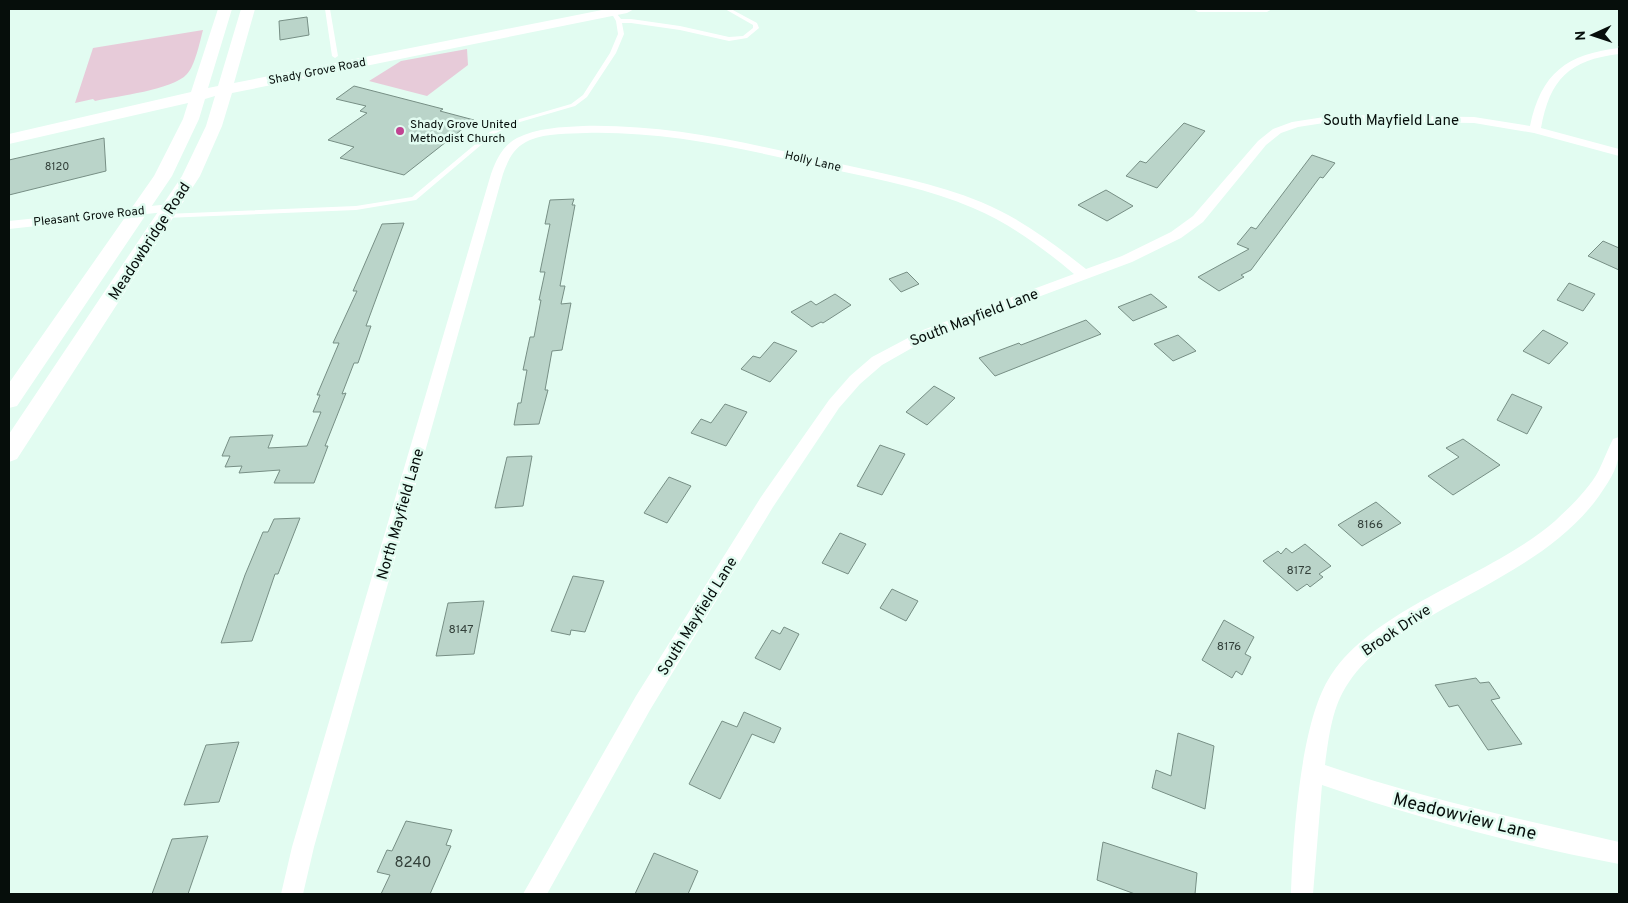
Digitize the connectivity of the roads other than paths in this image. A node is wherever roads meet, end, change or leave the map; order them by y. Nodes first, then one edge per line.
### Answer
1 (225, 9) edge
2 (248, 9) edge
3 (327, 9) edge
4 (578, 9) edge
5 (728, 9) edge
6 (1198, 9) edge
7 (1267, 9) edge
8 (618, 13) edge
9 (1619, 51) edge
10 (334, 56) junction
11 (228, 83) junction
12 (200, 89) junction
13 (9, 127) edge
14 (1535, 130) junction
15 (9, 139) edge
16 (520, 141) joint
17 (1619, 153) edge
18 (141, 210) junction
19 (168, 212) junction
20 (9, 225) edge
21 (1084, 275) junction
22 (9, 400) edge
23 (1619, 443) edge
24 (9, 453) edge
25 (1313, 772) junction
26 (1619, 853) edge
27 (292, 894) edge
28 (534, 894) edge
29 (1302, 894) edge

1 - 12 main road, Meadowbridge Road
2 - 11 main road, Meadowbridge Road
3 - 10 lane
4 - 10 main road, Shady Grove Road
5 - 8 lane
6 - 7 street
8 - 11 main road, Shady Grove Road
8 - 19 lane
9 - 14 street
10 - 11 main road, Shady Grove Road
11 - 12 main road, Shady Grove Road
11 - 19 main road, Meadowbridge Road
12 - 13 main road, Shady Grove Road
12 - 15 main road, Shady Grove Road
12 - 18 main road, Meadowbridge Road
14 - 17 street, South Mayfield Lane
14 - 21 street, South Mayfield Lane
16 - 21 street, Holly Lane
16 - 27 street, North Mayfield Lane
18 - 19 street, Pleasant Grove Road
18 - 20 street, Pleasant Grove Road
18 - 22 main road, Meadowbridge Road
19 - 24 main road, Meadowbridge Road
21 - 28 street, South Mayfield Lane
23 - 25 street, Brook Drive
25 - 26 street, Meadowview Lane
25 - 29 street, Brook Drive

